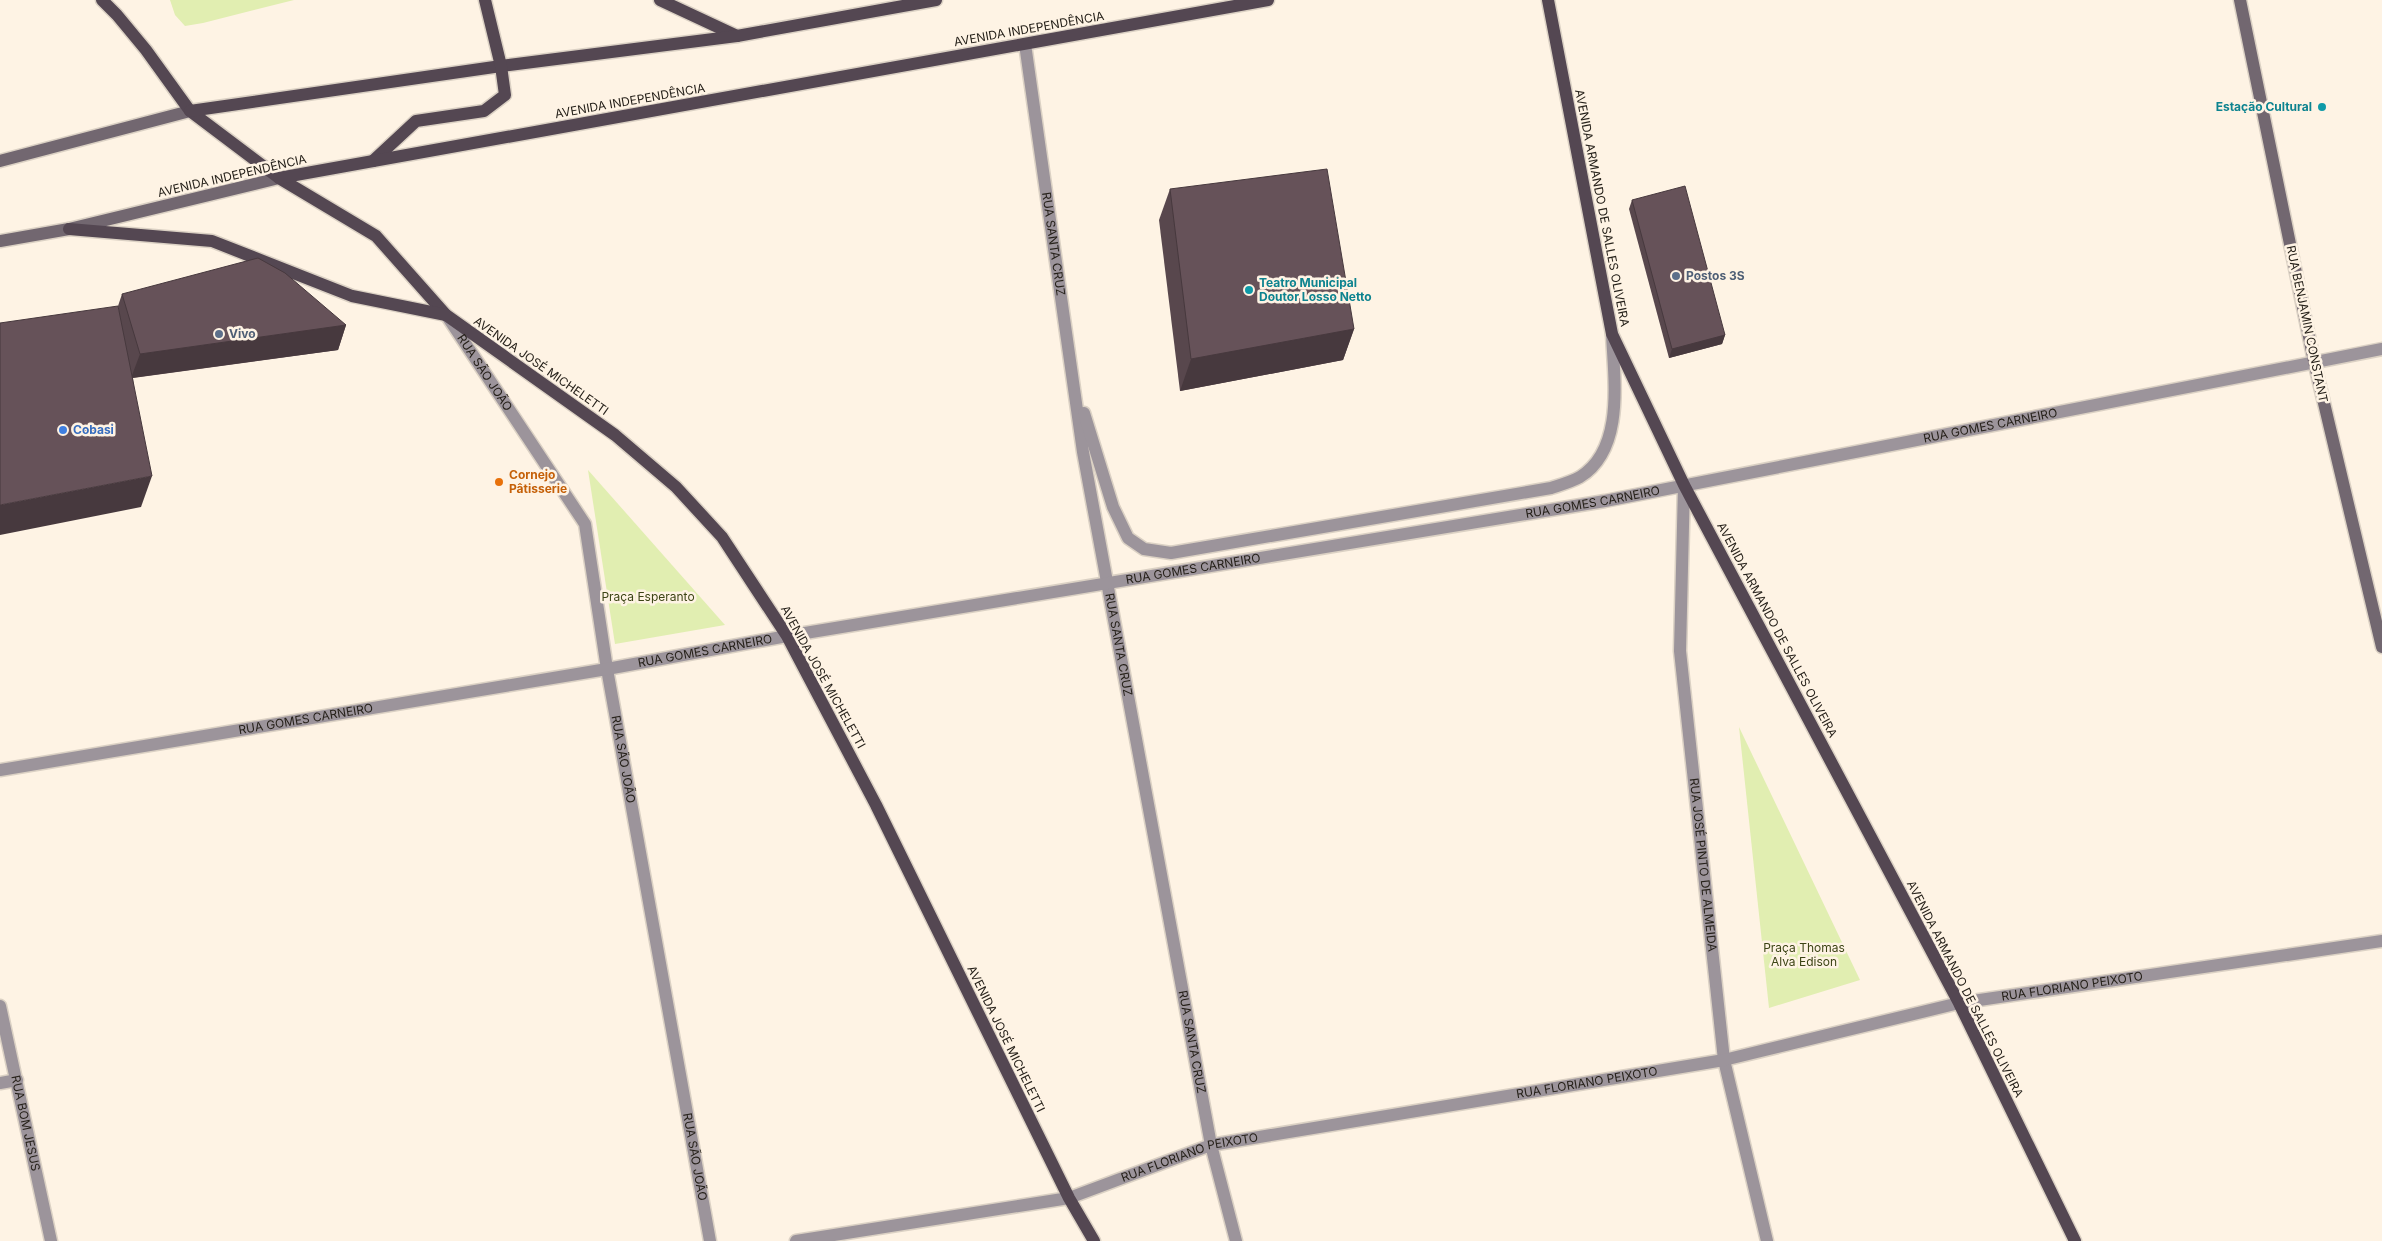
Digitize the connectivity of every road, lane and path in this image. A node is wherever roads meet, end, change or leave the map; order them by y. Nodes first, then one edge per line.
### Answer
1 (102, 0) edge
2 (120, 0) edge
3 (485, 0) edge
4 (660, 0) edge
5 (936, 0) edge
6 (1268, 0) edge
7 (1548, 0) edge
8 (2240, 0) edge
9 (117, 14) junction
10 (737, 36) junction
11 (1025, 44) junction
12 (501, 66) junction
13 (190, 111) junction
14 (0, 161) edge
15 (373, 161) junction
16 (279, 178) junction
17 (69, 229) junction
18 (0, 241) edge
19 (446, 315) junction
20 (1612, 334) junction
21 (2382, 348) edge
22 (2314, 361) junction
23 (1073, 375) junction
24 (1684, 485) junction
25 (1107, 585) junction
26 (787, 636) junction
27 (2382, 647) edge
28 (607, 669) junction
29 (0, 770) edge
30 (2382, 941) edge
31 (1959, 1003) junction
32 (0, 1006) edge
33 (1724, 1060) junction
34 (17, 1080) junction
35 (0, 1083) edge
36 (1211, 1145) junction
37 (1068, 1198) junction
38 (52, 1241) edge
39 (710, 1241) edge
40 (796, 1241) edge
41 (1094, 1241) edge
42 (1236, 1241) edge
43 (1767, 1241) edge
44 (2074, 1241) edge

1 - 9 main road, AVENIDA JOSÉ MICHELETTI
2 - 9 main road
3 - 12 main road
4 - 10 main road
5 - 10 main road
6 - 11 main road, AVENIDA INDEPENDÊNCIA
7 - 20 main road, AVENIDA ARMANDO DE SALLES OLIVEIRA
8 - 22 street, RUA BENJAMIN CONSTANT
9 - 13 main road, AVENIDA JOSÉ MICHELETTI
10 - 12 main road
11 - 15 main road, AVENIDA INDEPENDÊNCIA
11 - 23 street, RUA SANTA CRUZ
12 - 13 main road
12 - 15 main road
13 - 14 street
13 - 16 main road, AVENIDA JOSÉ MICHELETTI
15 - 16 main road, AVENIDA INDEPENDÊNCIA
16 - 17 street, AVENIDA INDEPENDÊNCIA
16 - 19 main road, AVENIDA JOSÉ MICHELETTI
17 - 18 street, AVENIDA INDEPENDÊNCIA
17 - 19 main road
19 - 26 main road, AVENIDA JOSÉ MICHELETTI
19 - 28 street, RUA SÃO JOÃO
20 - 23 street, RUA GOMES CARNEIRO
20 - 24 main road, AVENIDA ARMANDO DE SALLES OLIVEIRA
21 - 22 street, RUA GOMES CARNEIRO
22 - 24 street, RUA GOMES CARNEIRO
22 - 27 street, RUA BENJAMIN CONSTANT
23 - 25 street, RUA SANTA CRUZ
24 - 25 street, RUA GOMES CARNEIRO
24 - 31 main road, AVENIDA ARMANDO DE SALLES OLIVEIRA
24 - 33 street, RUA JOSÉ PINTO DE ALMEIDA
25 - 26 street, RUA GOMES CARNEIRO
25 - 36 street, RUA SANTA CRUZ
26 - 28 street, RUA GOMES CARNEIRO
26 - 37 main road, AVENIDA JOSÉ MICHELETTI
28 - 29 street, RUA GOMES CARNEIRO
28 - 39 street, RUA SÃO JOÃO
30 - 31 street, RUA FLORIANO PEIXOTO
31 - 33 street, RUA FLORIANO PEIXOTO
31 - 44 main road, AVENIDA ARMANDO DE SALLES OLIVEIRA
32 - 34 street, RUA BOM JESUS
33 - 36 street, RUA FLORIANO PEIXOTO
33 - 43 street, RUA JOSÉ PINTO DE ALMEIDA
34 - 35 street
34 - 38 street, RUA BOM JESUS
36 - 37 street, RUA FLORIANO PEIXOTO
36 - 42 street, RUA SANTA CRUZ
37 - 40 street, RUA FLORIANO PEIXOTO
37 - 41 main road, AVENIDA JOSÉ MICHELETTI

